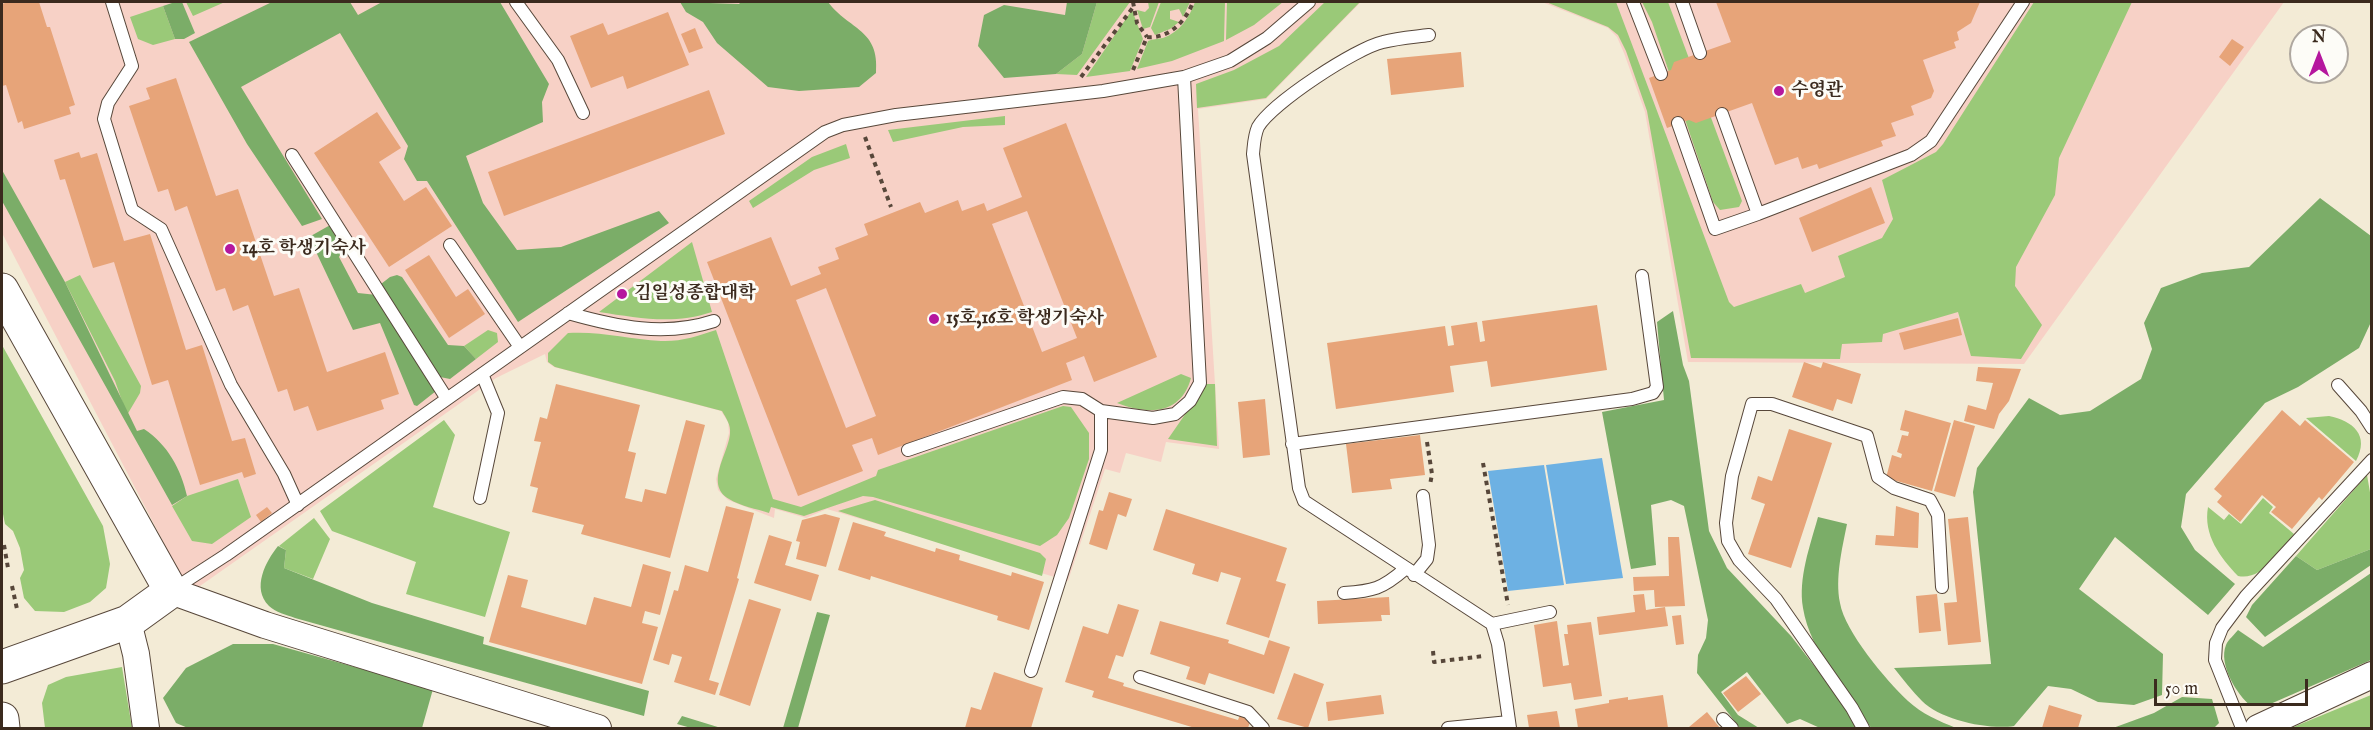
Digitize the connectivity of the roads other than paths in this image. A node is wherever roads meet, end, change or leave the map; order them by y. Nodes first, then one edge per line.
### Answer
1 (112, 2) edge
2 (516, 2) edge
3 (1308, 2) edge
4 (1633, 2) edge
5 (1682, 2) edge
6 (2023, 2) edge
7 (1429, 35) dead end
8 (1700, 53) dead end
9 (1661, 74) dead end
10 (1184, 77) junction
11 (583, 113) dead end
12 (1722, 114) dead end
13 (1678, 123) dead end
14 (292, 156) dead end
15 (1758, 214) junction
16 (450, 245) dead end
17 (1642, 276) dead end
18 (2, 290) edge
19 (568, 313) junction
20 (714, 321) dead end
21 (520, 347) junction
22 (482, 374) junction
23 (2338, 385) dead end
24 (447, 399) junction
25 (1101, 411) junction
26 (2372, 428) edge
27 (1292, 444) junction
28 (908, 450) dead end
29 (2372, 460) edge
30 (1423, 495) road end
31 (480, 498) dead end
32 (298, 505) junction
33 (1409, 572) junction
34 (1942, 587) dead end
35 (171, 591) junction
36 (1344, 593) dead end
37 (1550, 612) dead end
38 (128, 622) junction
39 (1492, 624) junction
40 (2, 667) edge
41 (1031, 671) dead end
42 (2372, 675) edge
43 (1140, 677) dead end
44 (2, 719) edge
45 (1510, 725) edge
46 (147, 728) edge
47 (3, 729) edge
48 (598, 729) edge
49 (1263, 729) edge
50 (1448, 729) edge
51 (1863, 729) edge
52 (2242, 729) edge
53 (2258, 729) edge

1 - 32 lane
2 - 11 lane
3 - 10 lane
4 - 9 lane
5 - 8 lane
6 - 15 lane
7 - 27 lane
10 - 19 lane
10 - 25 lane
12 - 15 lane
13 - 15 lane
14 - 24 lane
16 - 21 lane
17 - 27 lane
18 - 35 main road
19 - 20 lane
19 - 21 lane
21 - 22 lane
22 - 24 lane
22 - 31 lane
23 - 26 lane
24 - 32 lane
25 - 28 lane
25 - 41 lane
27 - 33 lane
29 - 52 lane
30 - 33 lane
32 - 35 lane
33 - 36 lane
33 - 39 lane
34 - 51 lane
35 - 38 main road
35 - 48 street
37 - 39 lane
38 - 40 main road
38 - 46 street
39 - 45 lane
42 - 53 street
43 - 49 lane
44 - 47 main road
45 - 50 lane

